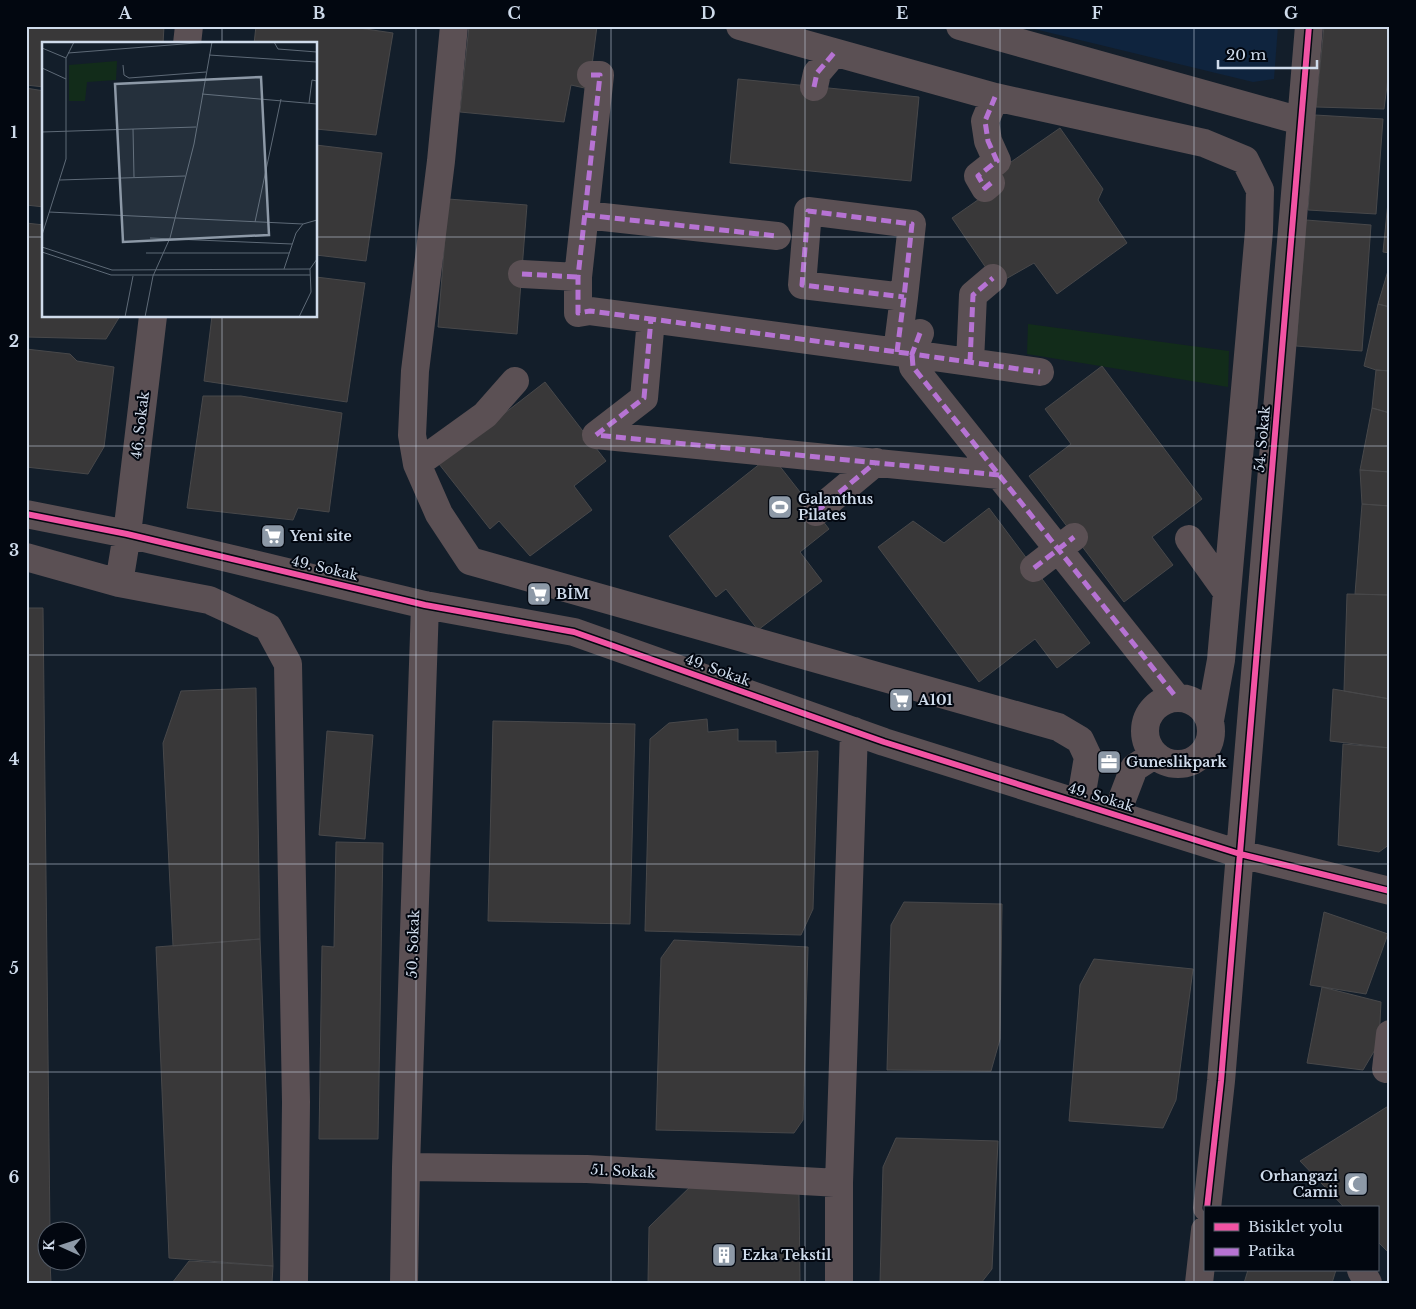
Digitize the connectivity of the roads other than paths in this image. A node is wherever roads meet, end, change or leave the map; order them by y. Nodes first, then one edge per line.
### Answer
1 (189, 26) edge
2 (454, 26) edge
3 (740, 26) edge
4 (960, 26) edge
5 (1309, 26) edge
6 (187, 42) edge
7 (834, 53) junction
8 (591, 75) dead end
9 (814, 87) dead end
10 (995, 97) junction
11 (1301, 121) junction
12 (991, 183) dead end
13 (585, 215) junction
14 (777, 236) dead end
15 (522, 274) dead end
16 (578, 277) junction
17 (994, 278) dead end
18 (904, 297) junction
19 (154, 318) edge
20 (651, 319) junction
21 (910, 346) junction
22 (970, 362) junction
23 (1040, 372) dead end
24 (516, 380) dead end
25 (876, 462) junction
26 (417, 464) junction
27 (999, 476) junction
28 (816, 512) dead end
29 (26, 514) edge
30 (127, 534) junction
31 (1189, 539) dead end
32 (1066, 543) junction
33 (26, 557) edge
34 (1034, 568) dead end
35 (119, 583) junction
36 (1226, 592) junction
37 (425, 604) junction
38 (1176, 697) junction
39 (1210, 720) junction
40 (854, 731) junction
41 (1154, 755) junction
42 (1080, 804) junction
43 (1116, 815) junction
44 (1240, 854) junction
45 (1390, 891) edge
46 (1390, 1034) edge
47 (1386, 1069) dead end
48 (406, 1167) junction
49 (839, 1183) junction
50 (1207, 1206) edge
51 (1204, 1239) edge
52 (294, 1283) edge
53 (404, 1283) edge
54 (839, 1283) edge
55 (1199, 1283) edge

1 - 6 street
2 - 26 street
3 - 7 street
4 - 11 street
5 - 11 street, 54. Sokak
7 - 9 street
7 - 10 street
8 - 13 street
10 - 12 street
10 - 36 street
11 - 44 street, 54. Sokak
13 - 14 street
13 - 16 street
15 - 16 street
16 - 20 street
17 - 22 street
18 - 18 street
18 - 21 street
19 - 30 street, 46. Sokak
20 - 21 street
20 - 25 street
21 - 22 street
21 - 27 street
22 - 23 street
24 - 26 street
25 - 27 street
25 - 28 street
26 - 42 street
27 - 32 street
29 - 30 street, 49. Sokak
30 - 35 street, 46. Sokak
30 - 37 street, 49. Sokak
31 - 36 street
32 - 34 street
32 - 38 street
33 - 35 street
35 - 52 street
36 - 39 street
37 - 40 street, 49. Sokak
37 - 48 street, 50. Sokak
38 - 39 street
38 - 41 street
39 - 41 street
40 - 42 street, 49. Sokak
40 - 49 street
41 - 43 street
42 - 43 street, 49. Sokak
43 - 44 street, 49. Sokak
44 - 45 street, 49. Sokak
44 - 50 street, 54. Sokak
46 - 47 street
48 - 49 street, 51. Sokak
48 - 53 street, 50. Sokak
49 - 54 street
51 - 55 street

